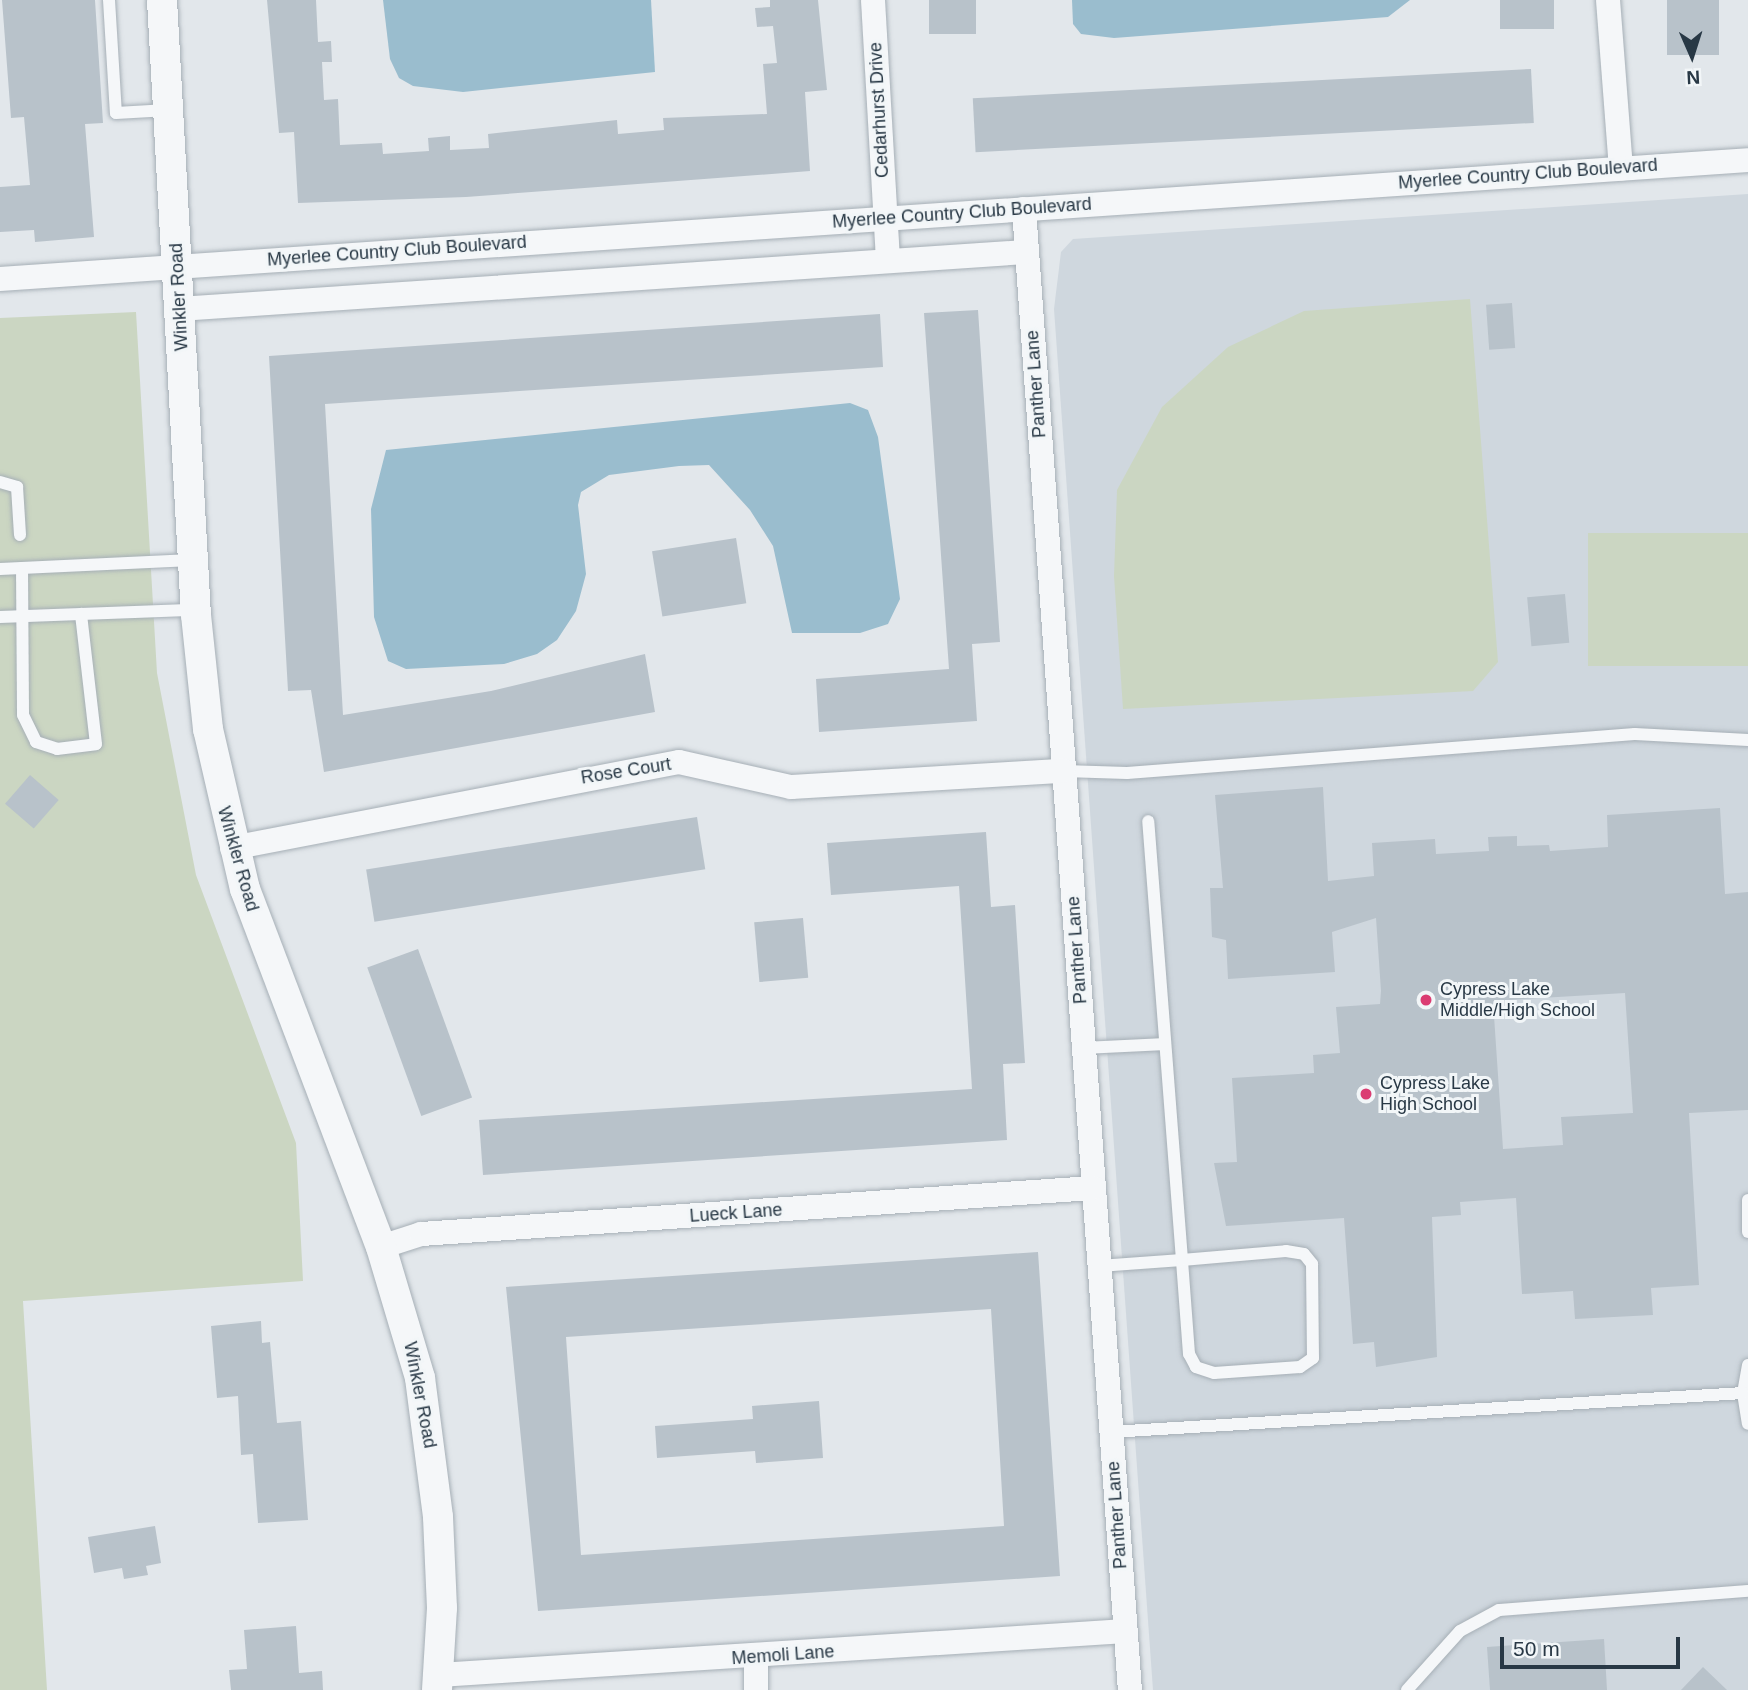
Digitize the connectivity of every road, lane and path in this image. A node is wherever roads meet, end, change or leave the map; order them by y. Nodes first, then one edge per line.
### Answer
1 (109, 0) edge
2 (162, 0) edge
3 (873, 0) edge
4 (1608, 0) edge
5 (168, 110) junction
6 (1748, 160) edge
7 (1621, 168) junction
8 (1024, 209) junction
9 (886, 217) junction
10 (1025, 252) junction
11 (888, 261) junction
12 (177, 266) junction
13 (0, 279) edge
14 (179, 309) junction
15 (0, 482) edge
16 (20, 536) dead end
17 (193, 560) junction
18 (22, 568) junction
19 (0, 569) edge
20 (195, 610) junction
21 (81, 614) junction
22 (21, 617) junction
23 (0, 618) edge
24 (1748, 740) edge
25 (1064, 771) junction
26 (1148, 821) dead end
27 (232, 848) junction
28 (1165, 1044) junction
29 (1084, 1048) junction
30 (1093, 1188) junction
31 (1748, 1200) edge
32 (1748, 1232) edge
33 (381, 1247) junction
34 (1182, 1259) junction
35 (1099, 1266) junction
36 (1748, 1365) edge
37 (1743, 1393) junction
38 (1748, 1424) edge
39 (1111, 1432) junction
40 (1748, 1591) edge
41 (1126, 1631) junction
42 (756, 1656) junction
43 (438, 1682) edge
44 (756, 1690) edge
45 (1130, 1690) edge
46 (1407, 1690) edge

1 - 5 lane
2 - 5 street, Winkler Road
3 - 9 street, Cedarhurst Drive
4 - 7 street
5 - 12 street, Winkler Road
6 - 7 street, Myerlee Country Club Boulevard
7 - 8 street, Myerlee Country Club Boulevard
8 - 9 street, Myerlee Country Club Boulevard
8 - 10 street, Panther Lane
9 - 11 street, Cedarhurst Drive
9 - 12 street, Myerlee Country Club Boulevard
10 - 11 street
10 - 25 street, Panther Lane
11 - 14 street
12 - 13 street, Myerlee Country Club Boulevard
12 - 14 street, Winkler Road
14 - 17 street, Winkler Road
15 - 16 lane
17 - 18 lane
17 - 20 street, Winkler Road
18 - 19 lane
18 - 22 lane
20 - 21 lane
20 - 27 street, Winkler Road
21 - 22 lane
21 - 22 lane
22 - 23 lane
24 - 25 lane
25 - 27 street, Rose Court
25 - 29 street, Panther Lane
26 - 28 lane
27 - 33 street, Winkler Road
28 - 29 lane
28 - 34 lane
29 - 30 street, Panther Lane
30 - 33 street, Lueck Lane
30 - 35 street, Panther Lane
31 - 32 lane
33 - 43 street, Winkler Road
34 - 34 lane
34 - 35 lane
35 - 39 street, Panther Lane
36 - 37 lane
37 - 38 lane
37 - 39 lane
39 - 41 street, Panther Lane
40 - 46 lane
41 - 42 street, Memoli Lane
41 - 45 street, Panther Lane
42 - 43 street, Memoli Lane
42 - 44 street

